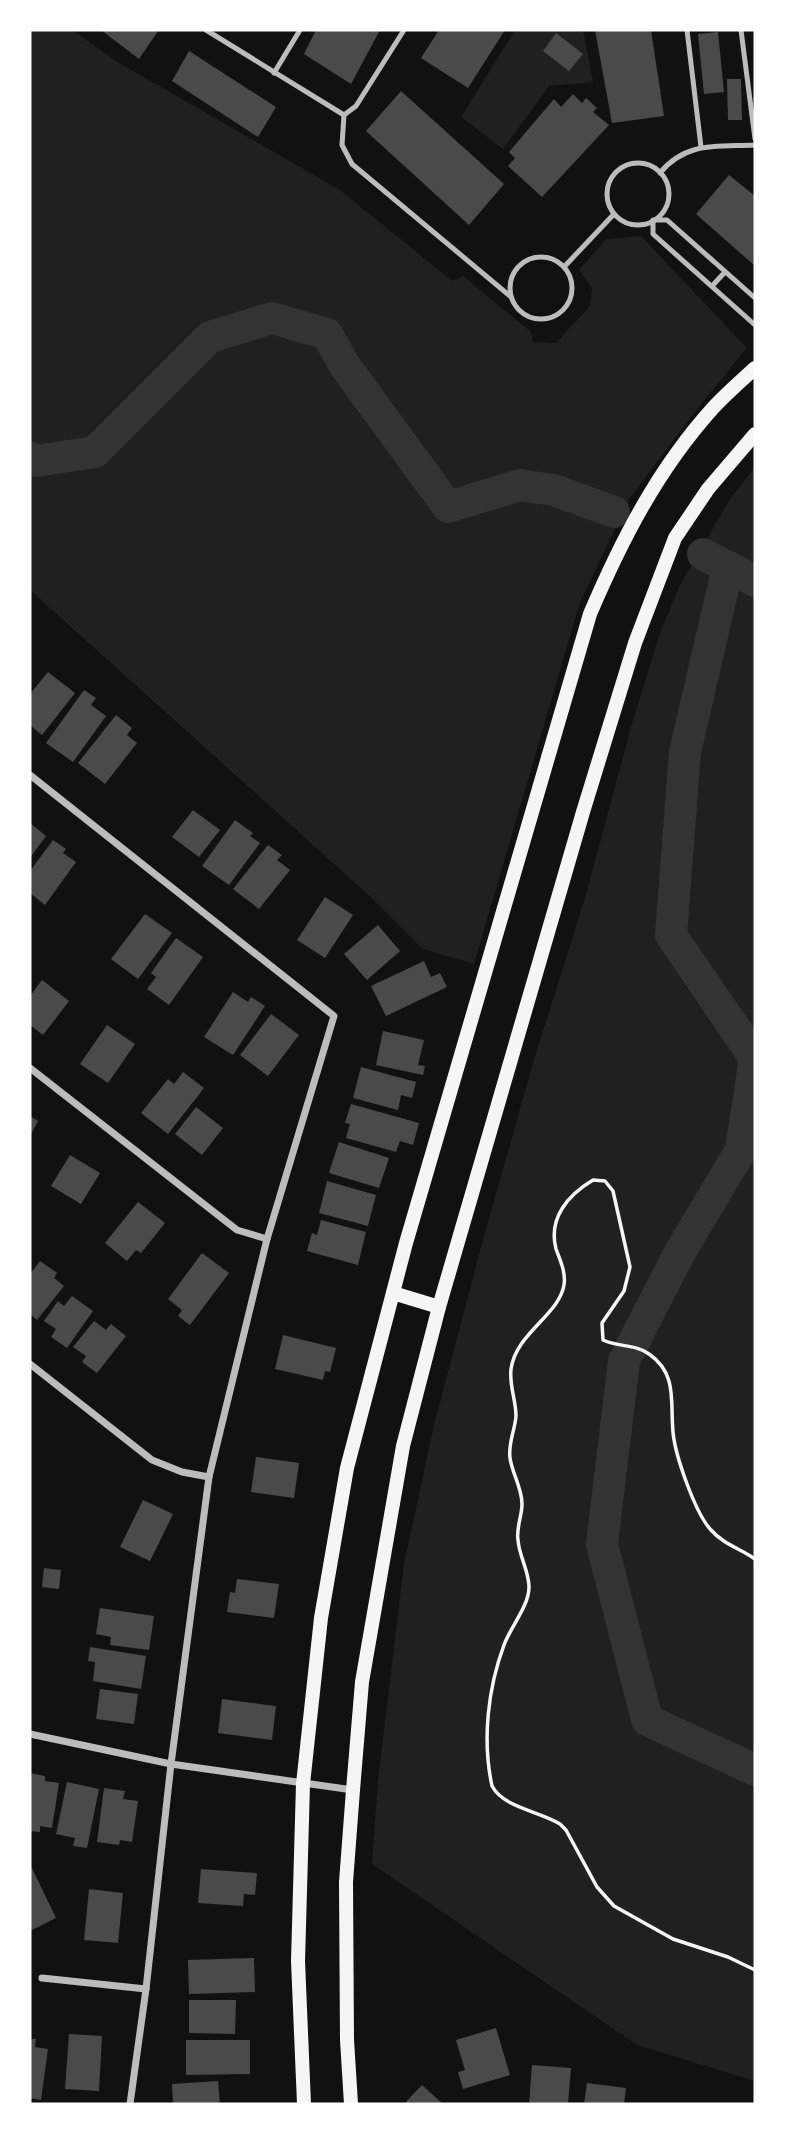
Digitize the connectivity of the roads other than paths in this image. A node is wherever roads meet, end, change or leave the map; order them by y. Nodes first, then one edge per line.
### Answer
1 (206, 30) edge
2 (300, 30) edge
3 (404, 30) edge
4 (687, 30) edge
5 (741, 30) edge
6 (274, 73) junction
7 (344, 115) junction
8 (755, 139) edge
9 (755, 145) edge
10 (701, 147) junction
11 (660, 173) junction
12 (614, 214) junction
13 (653, 220) junction
14 (564, 267) junction
15 (725, 272) junction
16 (713, 285) junction
17 (510, 296) junction
18 (755, 299) edge
19 (755, 325) edge
20 (755, 368) edge
21 (755, 434) edge
22 (30, 775) edge
23 (30, 1069) edge
24 (267, 1239) junction
25 (393, 1293) junction
26 (439, 1307) junction
27 (30, 1364) edge
28 (209, 1477) junction
29 (30, 1734) edge
30 (171, 1764) junction
31 (303, 1784) junction
32 (353, 1790) junction
33 (42, 1978) dead end
34 (146, 1989) junction
35 (130, 2104) edge
36 (304, 2104) edge
37 (351, 2104) edge

1 - 6 lane
2 - 6 lane
3 - 7 lane
4 - 10 lane
5 - 8 lane
6 - 7 lane
7 - 17 lane
9 - 10 lane
10 - 11 lane
11 - 12 lane
11 - 13 lane
12 - 13 lane
12 - 14 lane
13 - 15 lane
13 - 16 lane
14 - 17 lane
14 - 17 lane
15 - 16 lane
15 - 18 lane
16 - 19 lane
20 - 25 main road
21 - 26 main road
22 - 24 street
23 - 24 street
24 - 28 street
25 - 26 main road
25 - 31 main road
26 - 32 main road
27 - 28 street
28 - 30 street
29 - 30 street
30 - 31 street
30 - 34 street
31 - 32 street
31 - 36 main road
32 - 37 main road
33 - 34 street
34 - 35 street

